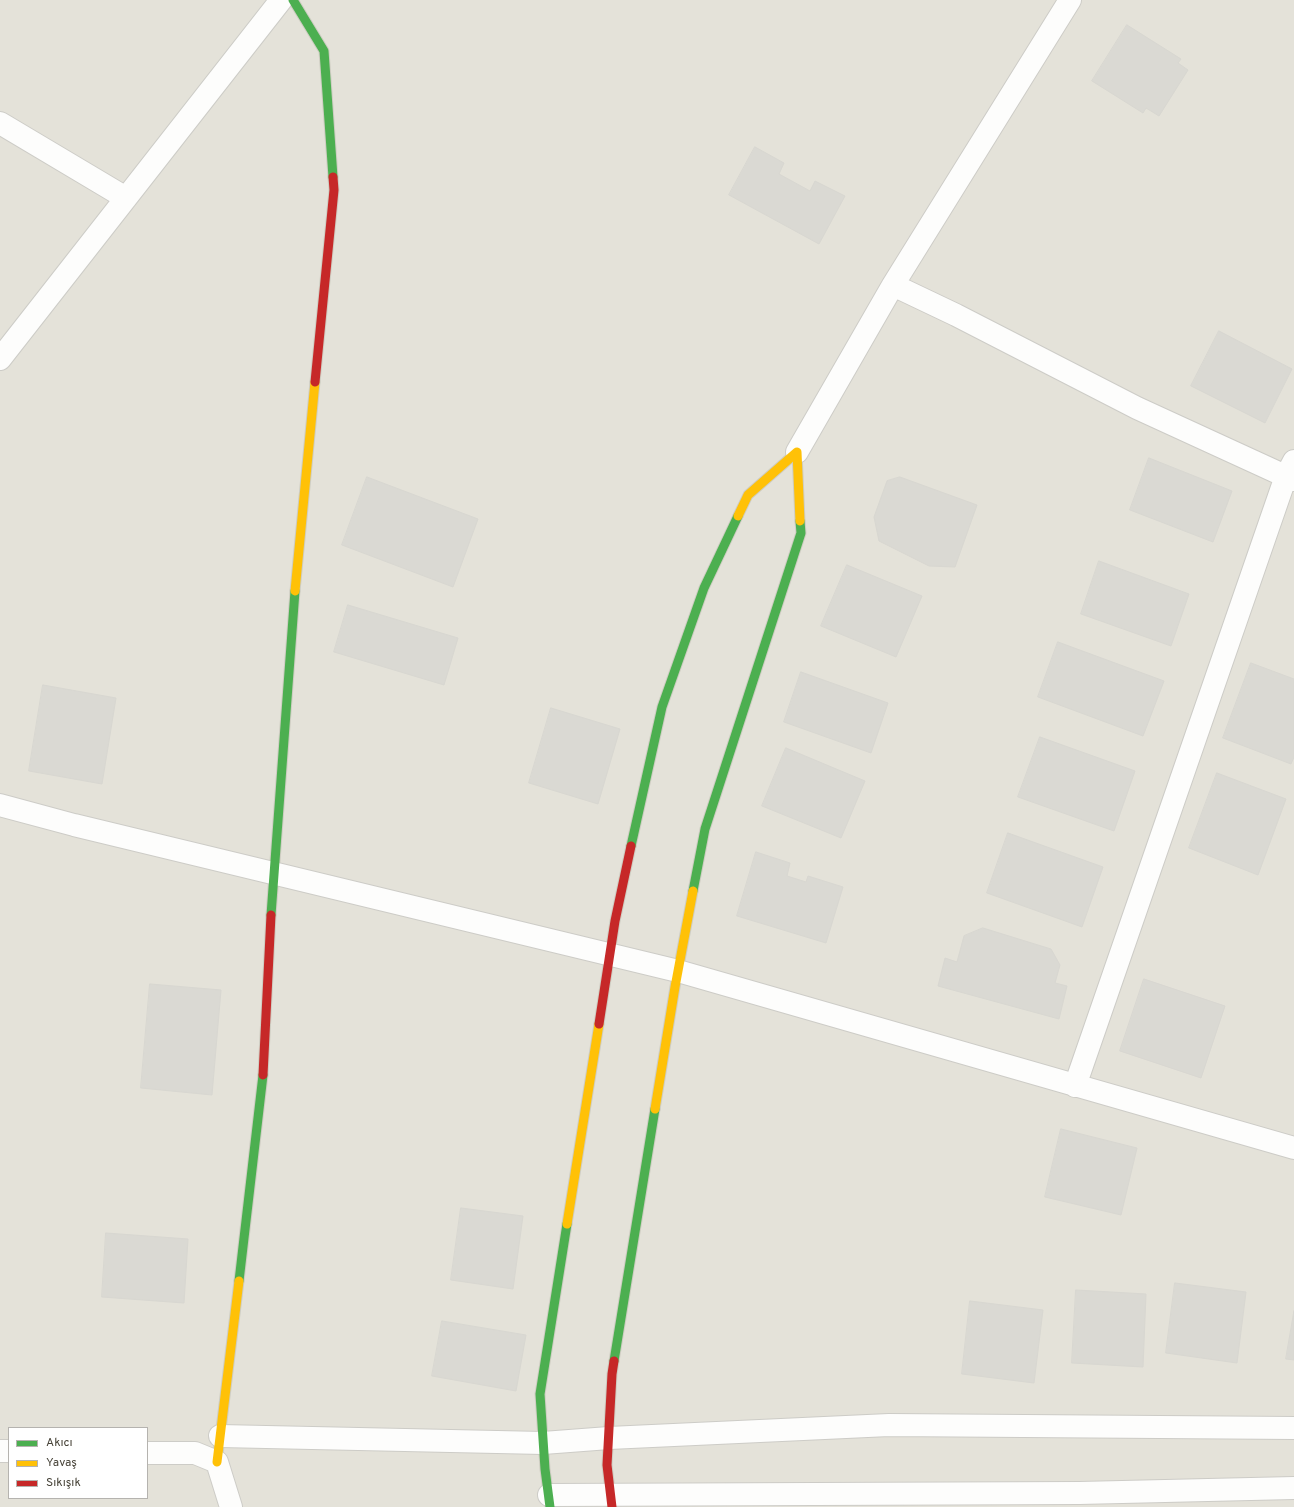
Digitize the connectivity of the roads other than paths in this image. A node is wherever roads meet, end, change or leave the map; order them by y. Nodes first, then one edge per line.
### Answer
1 (281, 0) edge
2 (294, 0) edge
3 (1070, 0) edge
4 (0, 123) edge
5 (126, 198) junction
6 (893, 285) junction
7 (0, 359) edge
8 (797, 452) junction
9 (1291, 472) edge
10 (0, 805) edge
11 (273, 873) junction
12 (610, 956) junction
13 (678, 972) junction
14 (1075, 1086) junction
15 (1294, 1148) edge
16 (1294, 1428) edge
17 (220, 1436) junction
18 (609, 1438) junction
19 (543, 1443) junction
20 (148, 1453) edge
21 (217, 1462) junction
22 (1294, 1488) edge
23 (1020, 1500) edge
24 (549, 1501) edge
25 (611, 1501) edge
26 (231, 1507) edge

1 - 5 street
2 - 11 street
3 - 6 street
4 - 5 street
5 - 7 street
6 - 8 street
6 - 9 street
8 - 12 street
8 - 13 street
9 - 14 street
10 - 11 street
11 - 12 street
11 - 17 street
12 - 13 street
12 - 19 street
13 - 14 street
13 - 18 street
14 - 15 street
16 - 18 street
17 - 19 street
17 - 21 street
18 - 19 street
18 - 25 street
19 - 24 street
20 - 21 street
21 - 26 street
22 - 23 street
23 - 25 street
24 - 25 street

